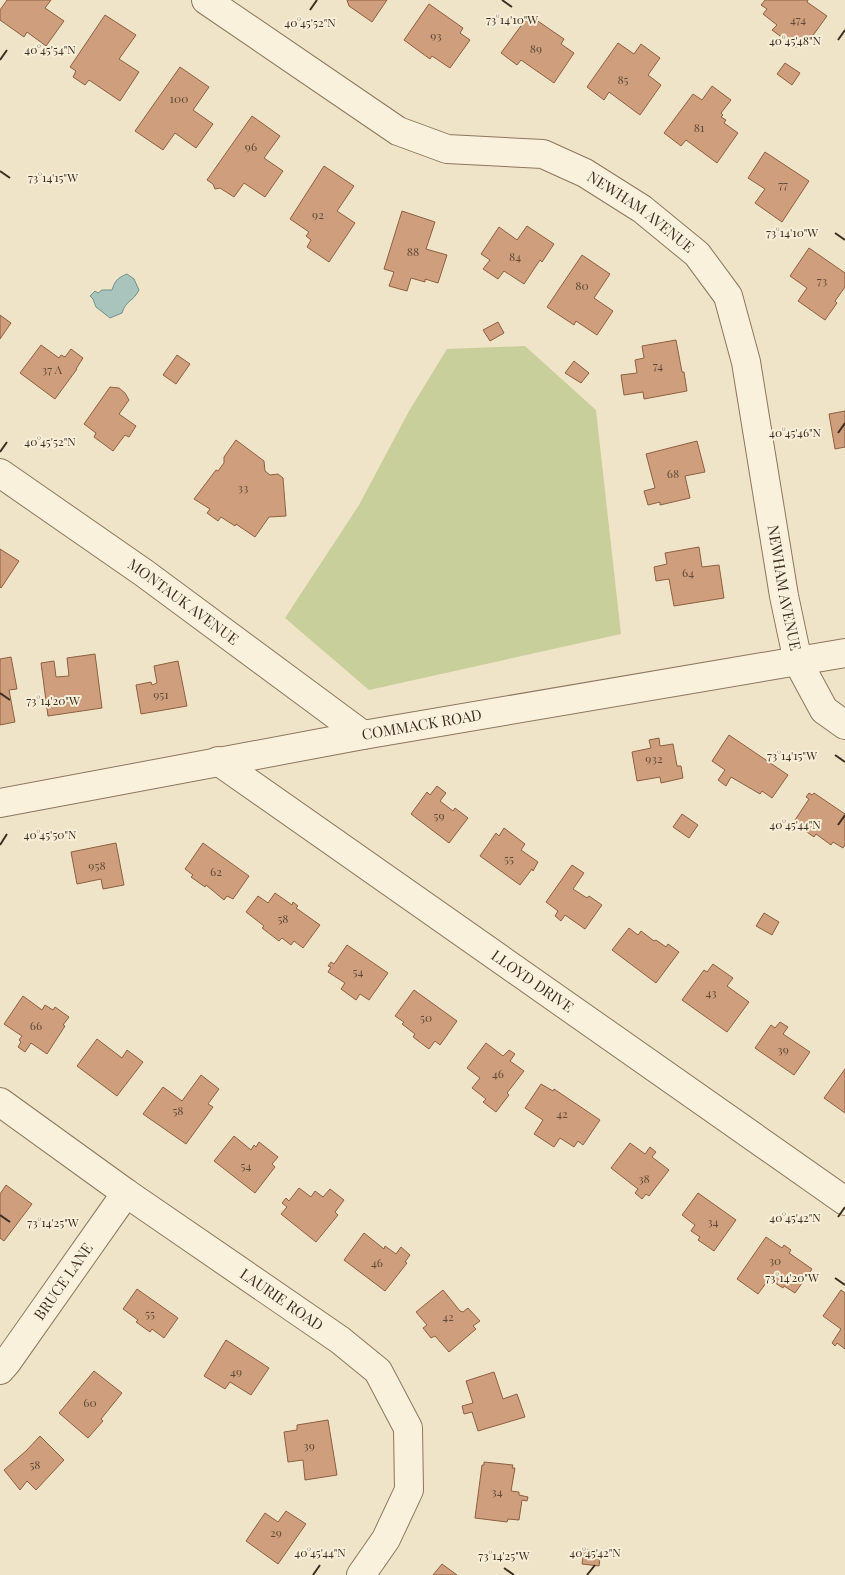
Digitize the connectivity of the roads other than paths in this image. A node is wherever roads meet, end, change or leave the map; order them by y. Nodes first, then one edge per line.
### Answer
1 (206, 0) edge
2 (0, 473) edge
3 (845, 653) edge
4 (798, 662) junction
5 (845, 725) edge
6 (363, 735) junction
7 (218, 761) junction
8 (0, 803) edge
9 (0, 1102) edge
10 (126, 1193) junction
11 (845, 1201) edge
12 (0, 1370) edge
13 (361, 1575) edge

1 - 4 street, NEWHAM AVENUE
2 - 6 street, MONTAUK AVENUE
3 - 4 street, COMMACK ROAD
4 - 5 street, NEWHAM AVENUE
4 - 6 street, COMMACK ROAD
6 - 7 street, COMMACK ROAD
7 - 8 street, COMMACK ROAD
7 - 11 street, LLOYD DRIVE
9 - 10 street, LAURIE ROAD
10 - 12 street, BRUCE LANE
10 - 13 street, LAURIE ROAD

